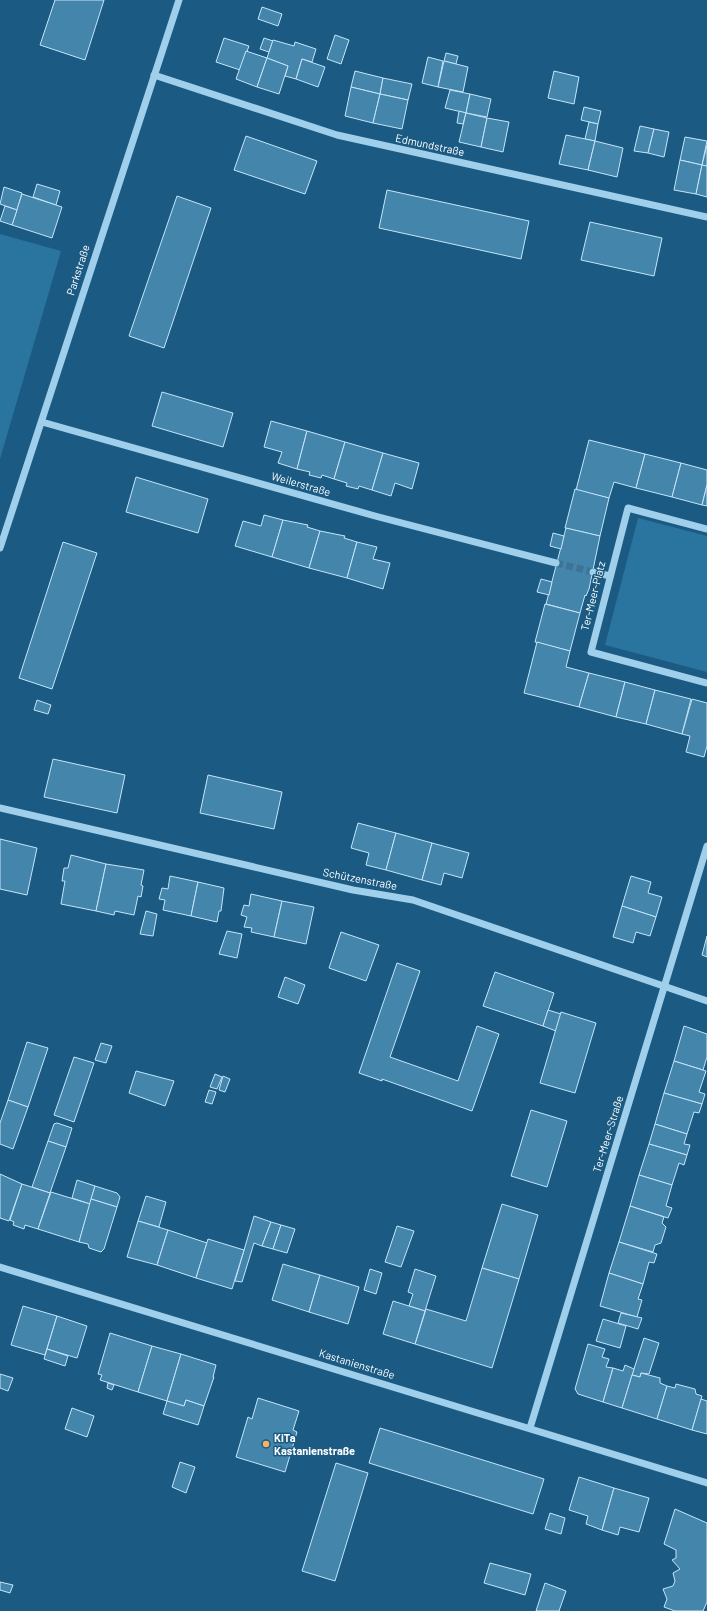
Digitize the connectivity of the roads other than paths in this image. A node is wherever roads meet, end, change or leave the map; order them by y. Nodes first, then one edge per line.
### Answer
1 (179, 0) edge
2 (154, 75) junction
3 (707, 217) edge
4 (42, 422) junction
5 (707, 529) edge
6 (0, 548) edge
7 (556, 563) tunnel mouth
8 (593, 572) tunnel mouth
9 (610, 576) junction
10 (707, 683) edge
11 (0, 808) edge
12 (707, 846) edge
13 (665, 986) junction
14 (707, 1001) edge
15 (0, 1267) edge
16 (530, 1428) junction
17 (707, 1483) edge

1 - 2 street, Parkstraße
2 - 3 street, Edmundstraße
2 - 4 street, Parkstraße
4 - 6 street, Parkstraße
4 - 7 street, Weilerstraße
5 - 9 street, Ter-Meer-Platz
8 - 9 street
9 - 10 street, Ter-Meer-Platz
11 - 13 street, Schützenstraße
12 - 13 street, Ter-Meer-Straße
13 - 14 street, Schützenstraße
13 - 16 street, Ter-Meer-Straße
15 - 16 street, Kastanienstraße
16 - 17 street, Kastanienstraße

